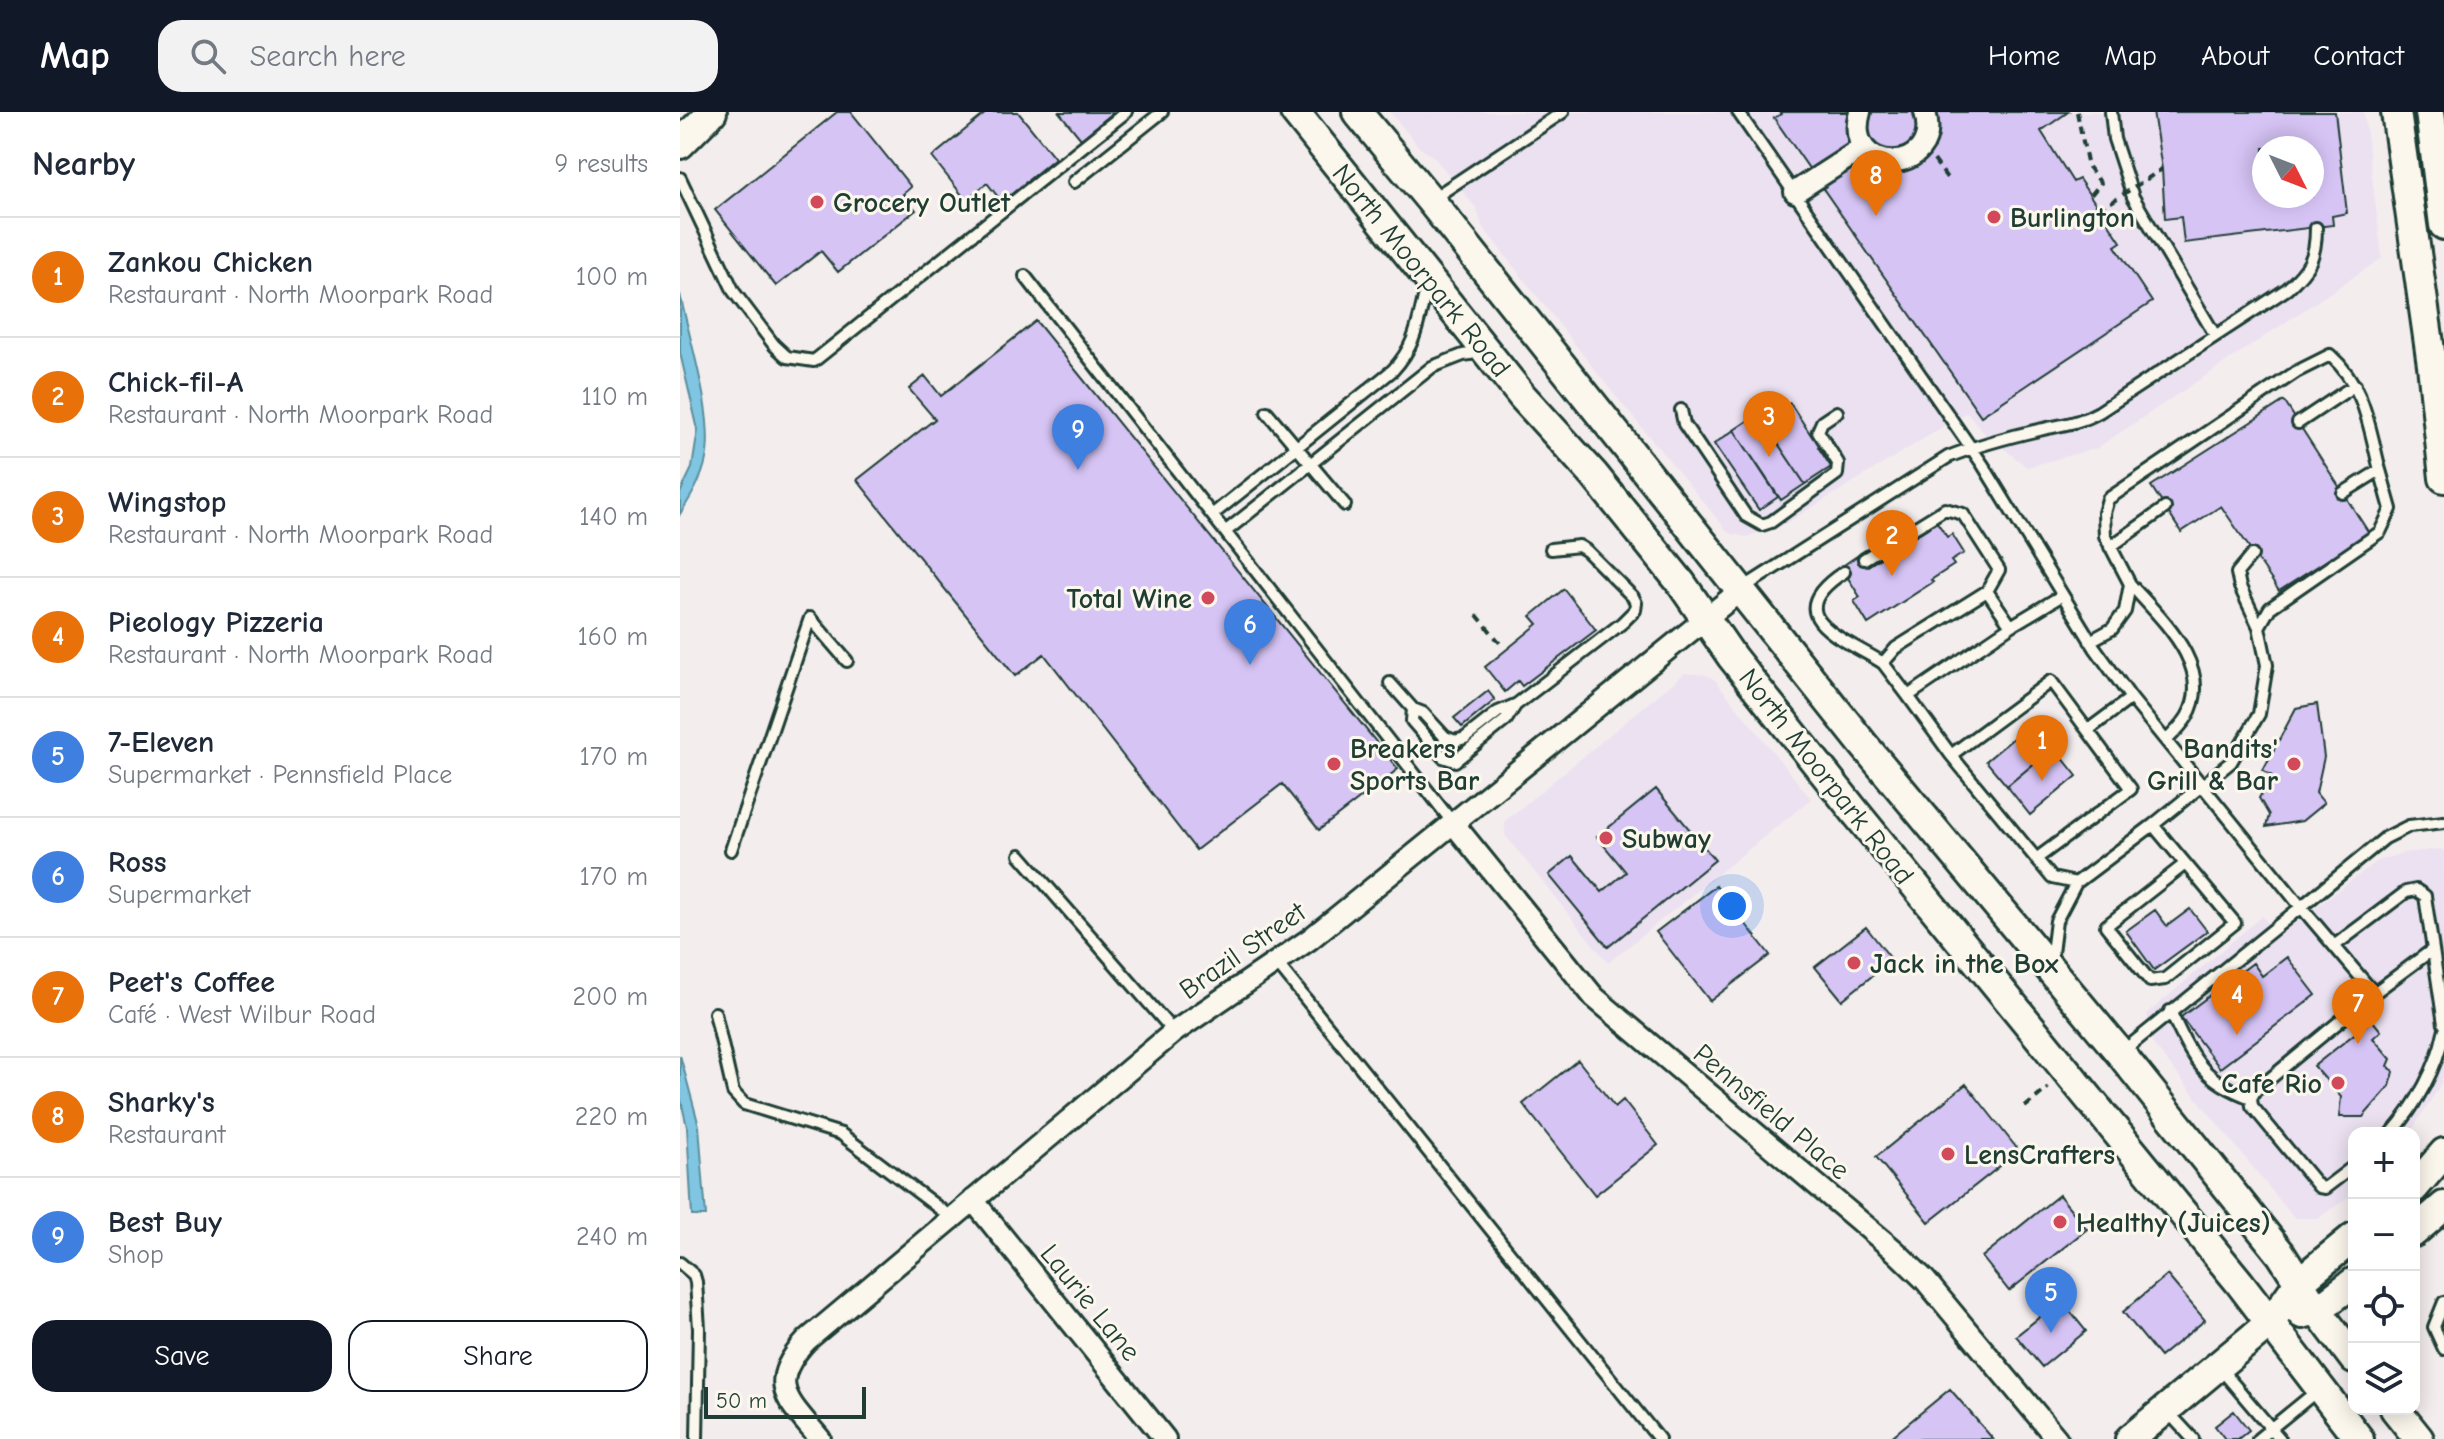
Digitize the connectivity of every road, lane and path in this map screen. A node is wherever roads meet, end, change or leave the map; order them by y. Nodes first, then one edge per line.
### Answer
1 (712, 112) edge
2 (1126, 112) edge
3 (1162, 112) edge
4 (1295, 112) edge
5 (1357, 112) edge
6 (1563, 112) edge
7 (1738, 112) edge
8 (1860, 112) edge
9 (1925, 112) edge
10 (2077, 112) edge
11 (2111, 112) edge
12 (2396, 112) edge
13 (2430, 112) edge
14 (680, 144) edge
15 (1863, 148) junction
16 (2162, 169) dead end
17 (680, 178) edge
18 (1074, 182) dead end
19 (1795, 192) junction
20 (2090, 196) dead end
21 (1430, 200) junction
22 (2099, 210) dead end
23 (2444, 225) edge
24 (2316, 228) dead end
25 (1025, 276) dead end
26 (1429, 279) junction
27 (2215, 335) junction
28 (1486, 351) junction
29 (2355, 385) junction
30 (2440, 409) edge
31 (1681, 410) dead end
32 (1267, 412) dead end
33 (1837, 412) dead end
34 (2298, 423) dead end
35 (1297, 446) junction
36 (1971, 448) junction
37 (1311, 464) junction
38 (2380, 470) junction
39 (2444, 478) edge
40 (2343, 493) dead end
41 (1345, 505) dead end
42 (2165, 508) dead end
43 (1212, 515) junction
44 (1225, 532) junction
45 (2110, 547) junction
46 (1551, 549) dead end
47 (2252, 555) dead end
48 (1864, 559) dead end
49 (1844, 572) dead end
50 (2130, 584) junction
51 (1741, 590) junction
52 (1987, 591) junction
53 (2061, 596) junction
54 (1477, 615) dead end
55 (1706, 617) junction
56 (2011, 626) junction
57 (2259, 627) junction
58 (2090, 641) junction
59 (1500, 643) dead end
60 (847, 661) dead end
61 (1883, 663) junction
62 (1390, 683) dead end
63 (1908, 696) junction
64 (2131, 698) junction
65 (1517, 704) junction
66 (1413, 709) junction
67 (2088, 730) junction
68 (2167, 740) junction
69 (1951, 755) junction
70 (2204, 784) junction
71 (2444, 822) edge
72 (1453, 823) junction
73 (2153, 825) junction
74 (731, 850) dead end
75 (1020, 855) dead end
76 (2036, 859) junction
77 (2185, 864) junction
78 (2076, 883) junction
79 (2301, 907) junction
80 (2334, 946) junction
81 (2432, 950) junction
82 (1276, 962) junction
83 (2050, 971) junction
84 (2374, 993) junction
85 (2170, 1011) junction
86 (715, 1013) dead end
87 (2444, 1024) edge
88 (1174, 1032) junction
89 (2444, 1032) edge
90 (2120, 1053) junction
91 (2050, 1086) dead end
92 (2251, 1098) junction
93 (2025, 1107) dead end
94 (2397, 1127) edge
95 (2444, 1153) edge
96 (2348, 1171) edge
97 (2420, 1181) edge
98 (973, 1200) junction
99 (2444, 1206) edge
100 (952, 1218) junction
101 (2420, 1227) edge
102 (2348, 1242) edge
103 (680, 1263) edge
104 (2299, 1282) junction
105 (2348, 1287) edge
106 (2444, 1302) edge
107 (2317, 1310) junction
108 (2270, 1323) junction
109 (2444, 1349) edge
110 (2348, 1351) edge
111 (2219, 1367) junction
112 (2320, 1388) junction
113 (2166, 1410) junction
114 (2400, 1415) edge
115 (2271, 1428) junction
116 (697, 1439) edge
117 (820, 1439) edge
118 (1165, 1439) edge
119 (1659, 1439) edge
120 (2057, 1439) edge
121 (2130, 1439) edge
122 (2193, 1439) edge
123 (2258, 1439) edge
124 (2280, 1439) edge
125 (2359, 1439) edge
126 (2419, 1439) edge

1 - 14 main road
2 - 17 lane
3 - 18 lane
4 - 26 main road, North Moorpark Road
5 - 21 main road, North Moorpark Road
6 - 21 lane
7 - 19 lane
8 - 15 street
9 - 15 street
10 - 20 path
11 - 27 lane
12 - 30 main road
13 - 23 main road
15 - 19 street
16 - 22 path, bridge
19 - 36 lane
21 - 51 main road, North Moorpark Road
24 - 27 lane
25 - 43 lane
26 - 28 main road, North Moorpark Road
26 - 35 lane
27 - 36 lane
28 - 37 lane
28 - 55 main road, North Moorpark Road
29 - 34 lane
29 - 38 lane
29 - 45 lane
30 - 39 main road
31 - 33 lane
32 - 35 lane
35 - 37 lane
35 - 43 lane
36 - 51 lane
36 - 53 lane
37 - 41 lane
37 - 44 lane
38 - 40 lane
38 - 57 lane
42 - 45 lane
43 - 44 lane
44 - 72 lane
45 - 50 lane
46 - 65 lane
47 - 57 lane
48 - 52 lane
49 - 61 lane
50 - 58 lane
50 - 68 lane
51 - 55 street, Brazil Street
51 - 83 main road, North Moorpark Road
52 - 56 lane
52 - 61 lane
53 - 56 lane
53 - 58 lane
54 - 59 path
55 - 72 street, Brazil Street
55 - 108 main road, North Moorpark Road
56 - 63 lane
57 - 70 lane
58 - 64 lane
60 - 74 lane
61 - 63 lane
62 - 66 lane
63 - 69 lane
64 - 67 lane
64 - 68 lane
65 - 66 lane
65 - 66 lane
67 - 69 lane
67 - 76 lane
68 - 70 lane
69 - 76 lane
70 - 73 lane
70 - 79 lane
71 - 79 lane
72 - 82 street, Brazil Street
72 - 120 street, Pennsfield Place
73 - 77 lane
73 - 78 lane
75 - 88 lane
76 - 78 lane
77 - 77 lane
78 - 83 lane
79 - 80 lane
79 - 85 lane
80 - 81 lane
80 - 84 lane
81 - 84 lane
81 - 87 lane
82 - 88 street, Brazil Street
82 - 119 lane
83 - 90 main road, North Moorpark Road
84 - 92 lane
85 - 90 lane
85 - 92 lane
86 - 100 lane
88 - 98 street, Brazil Street
89 - 94 lane
90 - 104 main road, North Moorpark Road
91 - 93 path
92 - 96 lane
95 - 97 main road
98 - 100 street, Brazil Street
98 - 118 street, Laurie Lane
99 - 101 main road
100 - 117 street, Brazil Street
102 - 104 main road
103 - 116 lane
104 - 107 main road, North Moorpark Road
104 - 108 main road
105 - 107 main road
106 - 109 lane
107 - 108 main road
107 - 110 main road, North Moorpark Road
108 - 111 main road
108 - 112 main road, North Moorpark Road
111 - 113 main road
111 - 115 lane
112 - 115 lane
112 - 125 main road, North Moorpark Road
113 - 121 main road
113 - 122 lane
114 - 126 main road
115 - 123 lane
115 - 124 lane

